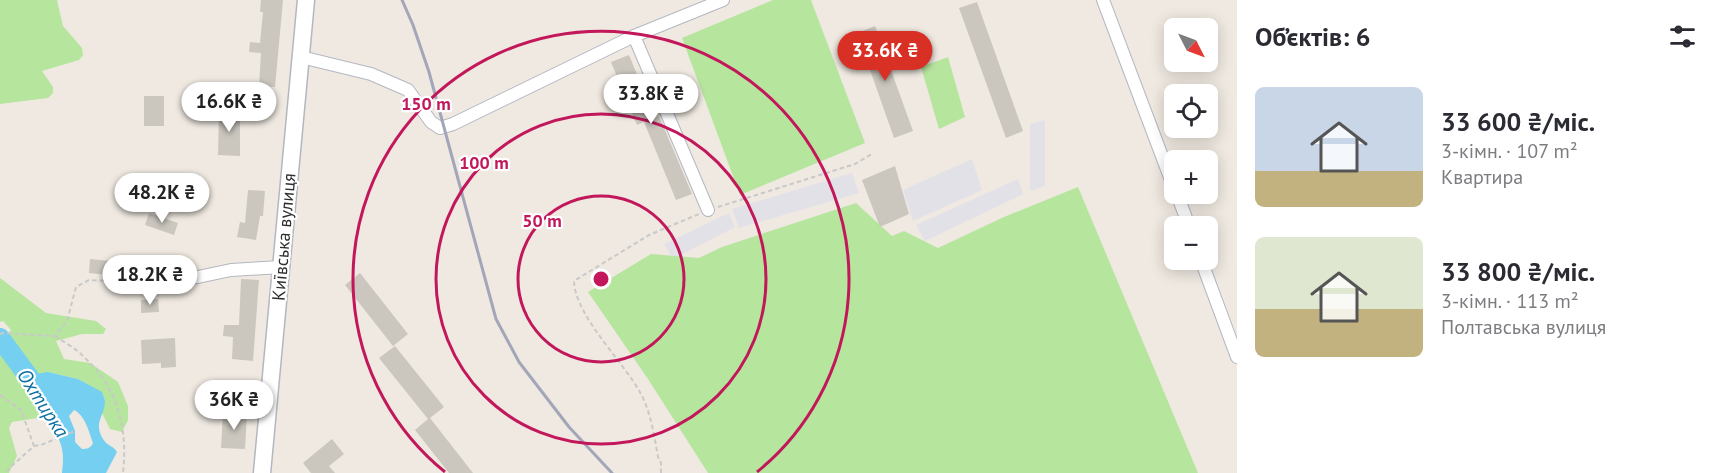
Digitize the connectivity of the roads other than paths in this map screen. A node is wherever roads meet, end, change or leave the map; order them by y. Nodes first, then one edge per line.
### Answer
1 (306, 0) edge
2 (723, 0) edge
3 (1103, 0) edge
4 (634, 36) junction
5 (301, 57) junction
6 (1164, 162) edge
7 (708, 210) road end
8 (281, 267) junction
9 (1205, 270) edge
10 (178, 281) road end
11 (1237, 357) edge
12 (261, 473) edge

1 - 5 main road, Київська вулиця
2 - 4 street
3 - 6 street
4 - 5 street
4 - 7 street
5 - 8 main road, Київська вулиця
8 - 10 street
8 - 12 main road, Київська вулиця
9 - 11 street

